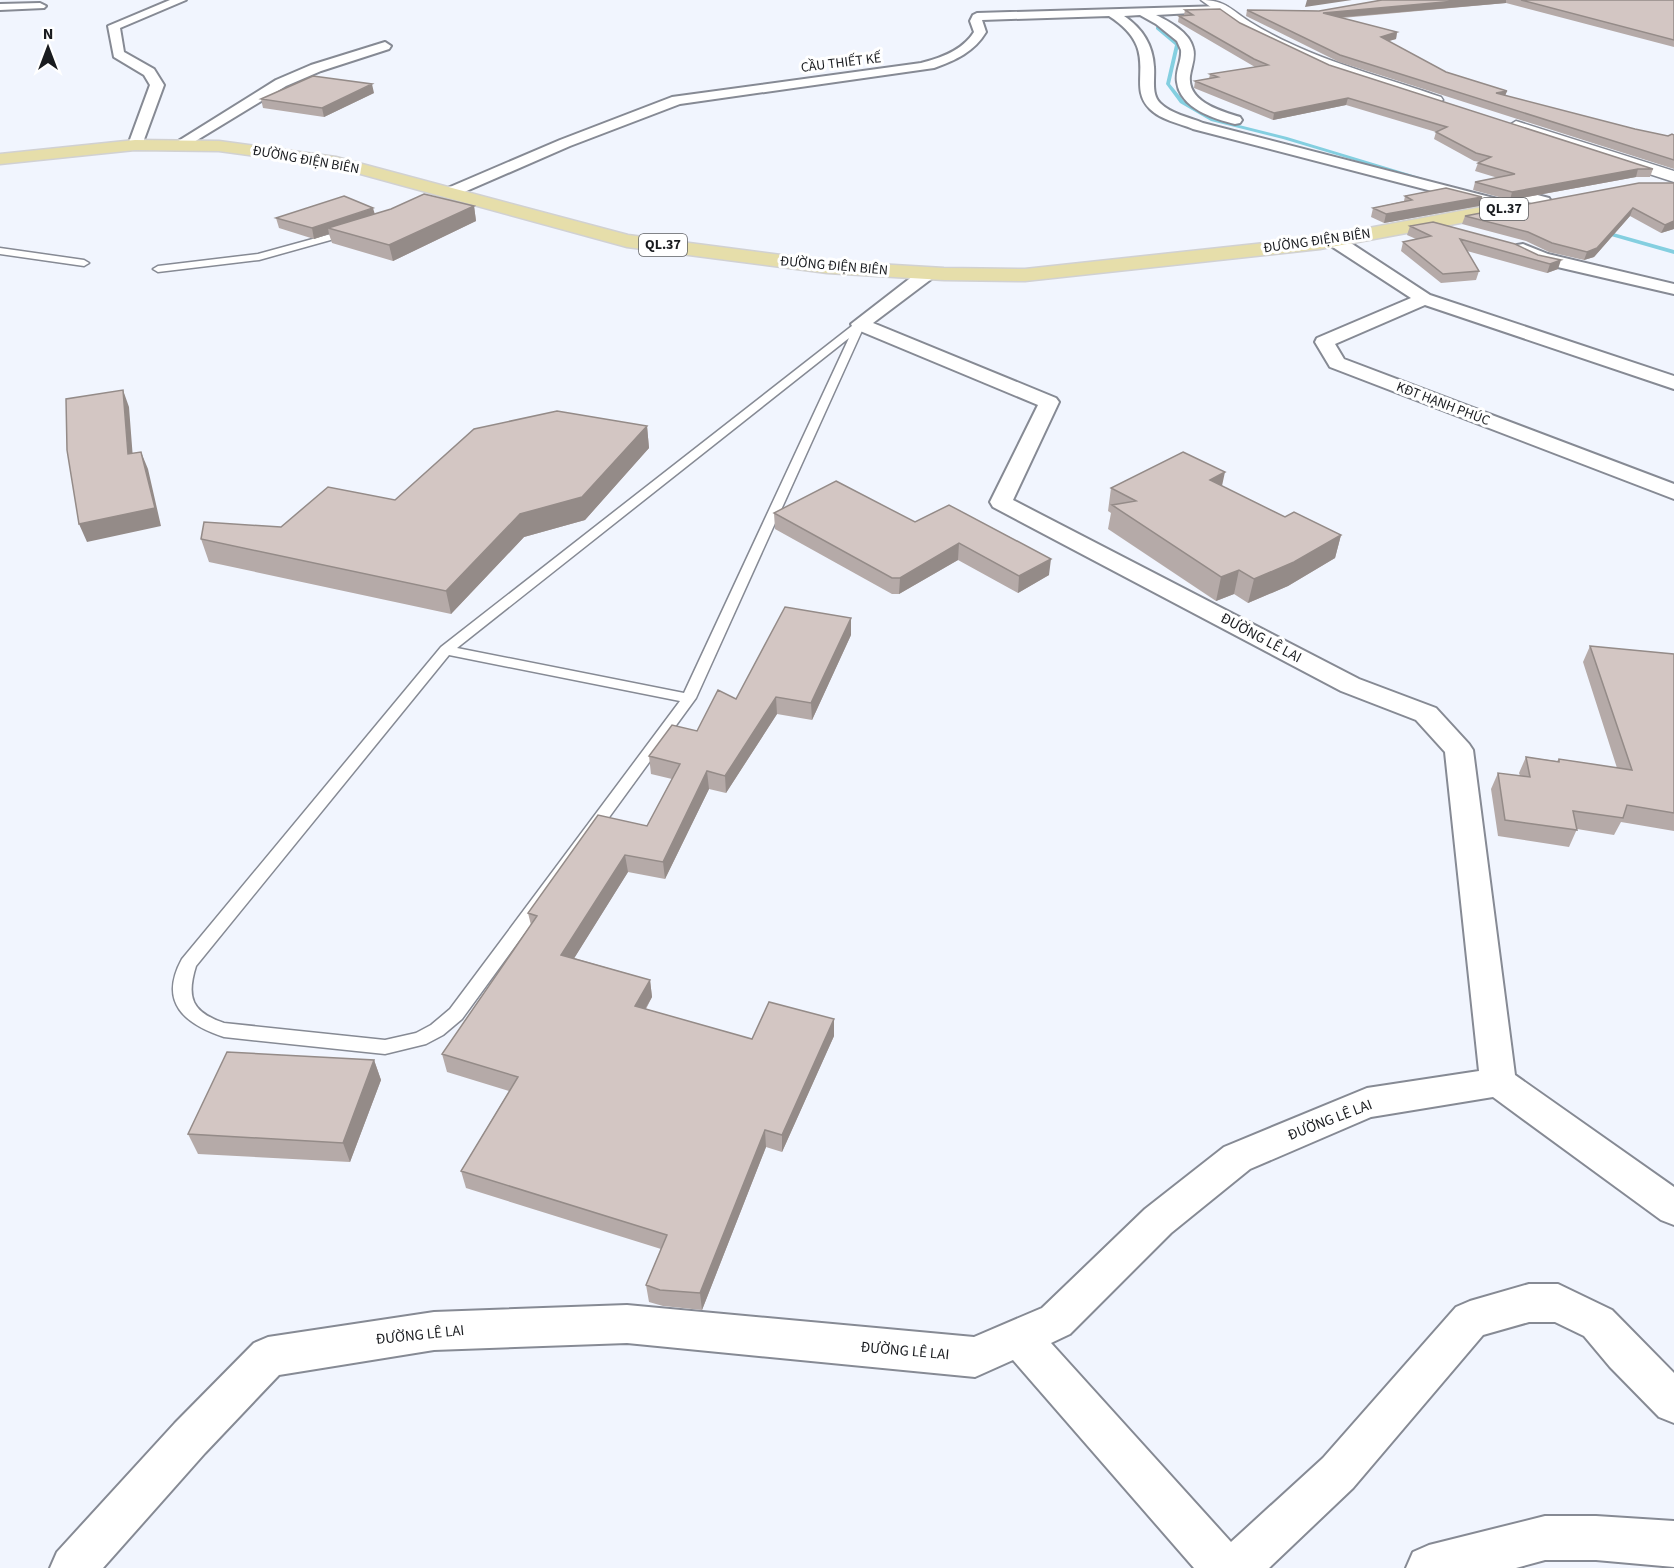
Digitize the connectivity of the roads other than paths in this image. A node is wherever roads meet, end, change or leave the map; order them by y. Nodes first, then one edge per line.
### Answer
1 (180, 0) edge
2 (1208, 0) edge
3 (40, 6) dead end
4 (0, 7) edge
5 (1225, 10) junction
6 (1248, 11) edge
7 (1144, 13) junction
8 (1113, 14) junction
9 (385, 46) dead end
10 (1451, 105) edge
11 (1505, 122) edge
12 (1306, 139) dead end
13 (135, 145) junction
14 (179, 145) junction
15 (1373, 156) dead end
16 (0, 159) edge
17 (1674, 177) edge
18 (1636, 184) edge
19 (1674, 184) edge
20 (444, 195) junction
21 (1566, 197) edge
22 (1543, 201) junction
23 (1511, 207) junction
24 (1429, 223) junction
25 (359, 228) edge
26 (1463, 232) edge
27 (1334, 240) junction
28 (1508, 244) edge
29 (0, 251) edge
30 (84, 263) dead end
31 (158, 269) dead end
32 (928, 273) junction
33 (1674, 289) edge
34 (1424, 299) junction
35 (860, 324) junction
36 (1674, 383) edge
37 (1674, 492) edge
38 (446, 650) junction
39 (689, 698) junction
40 (1498, 1082) junction
41 (1674, 1208) edge
42 (1019, 1337) junction
43 (1674, 1402) edge
44 (1674, 1544) edge
45 (74, 1568) edge
46 (1224, 1568) edge
47 (1236, 1568) edge
48 (1428, 1568) edge

1 - 13 street
2 - 5 street
3 - 4 street
5 - 6 street, CẦU THIẾT KẾ
5 - 7 street, CẦU THIẾT KẾ
5 - 10 street
7 - 8 street, CẦU THIẾT KẾ
7 - 12 street
8 - 20 street, CẦU THIẾT KẾ
8 - 23 street
9 - 14 street
11 - 17 street
13 - 14 main road, ĐƯỜNG ĐIỆN BIÊN / QL.37
13 - 16 main road, ĐƯỜNG ĐIỆN BIÊN / QL.37
14 - 20 main road, ĐƯỜNG ĐIỆN BIÊN / QL.37
15 - 22 street
18 - 19 main road
20 - 32 main road, ĐƯỜNG ĐIỆN BIÊN / QL.37
21 - 22 main road, ĐƯỜNG ĐIỆN BIÊN / QL.37
22 - 23 main road, ĐƯỜNG ĐIỆN BIÊN / QL.37
23 - 24 main road, ĐƯỜNG ĐIỆN BIÊN / QL.37
24 - 26 street
24 - 27 main road, ĐƯỜNG ĐIỆN BIÊN / QL.37
25 - 31 lane
27 - 32 main road, ĐƯỜNG ĐIỆN BIÊN / QL.37
27 - 34 street
28 - 33 street
29 - 30 lane
32 - 35 street
34 - 36 street
34 - 37 street, KĐT HẠNH PHÚC
35 - 38 lane
35 - 39 lane
35 - 40 street, ĐƯỜNG LÊ LAI
38 - 39 lane
38 - 39 lane
40 - 41 street
40 - 42 street, ĐƯỜNG LÊ LAI
42 - 45 street, ĐƯỜNG LÊ LAI
42 - 46 street
43 - 47 street
44 - 48 street

